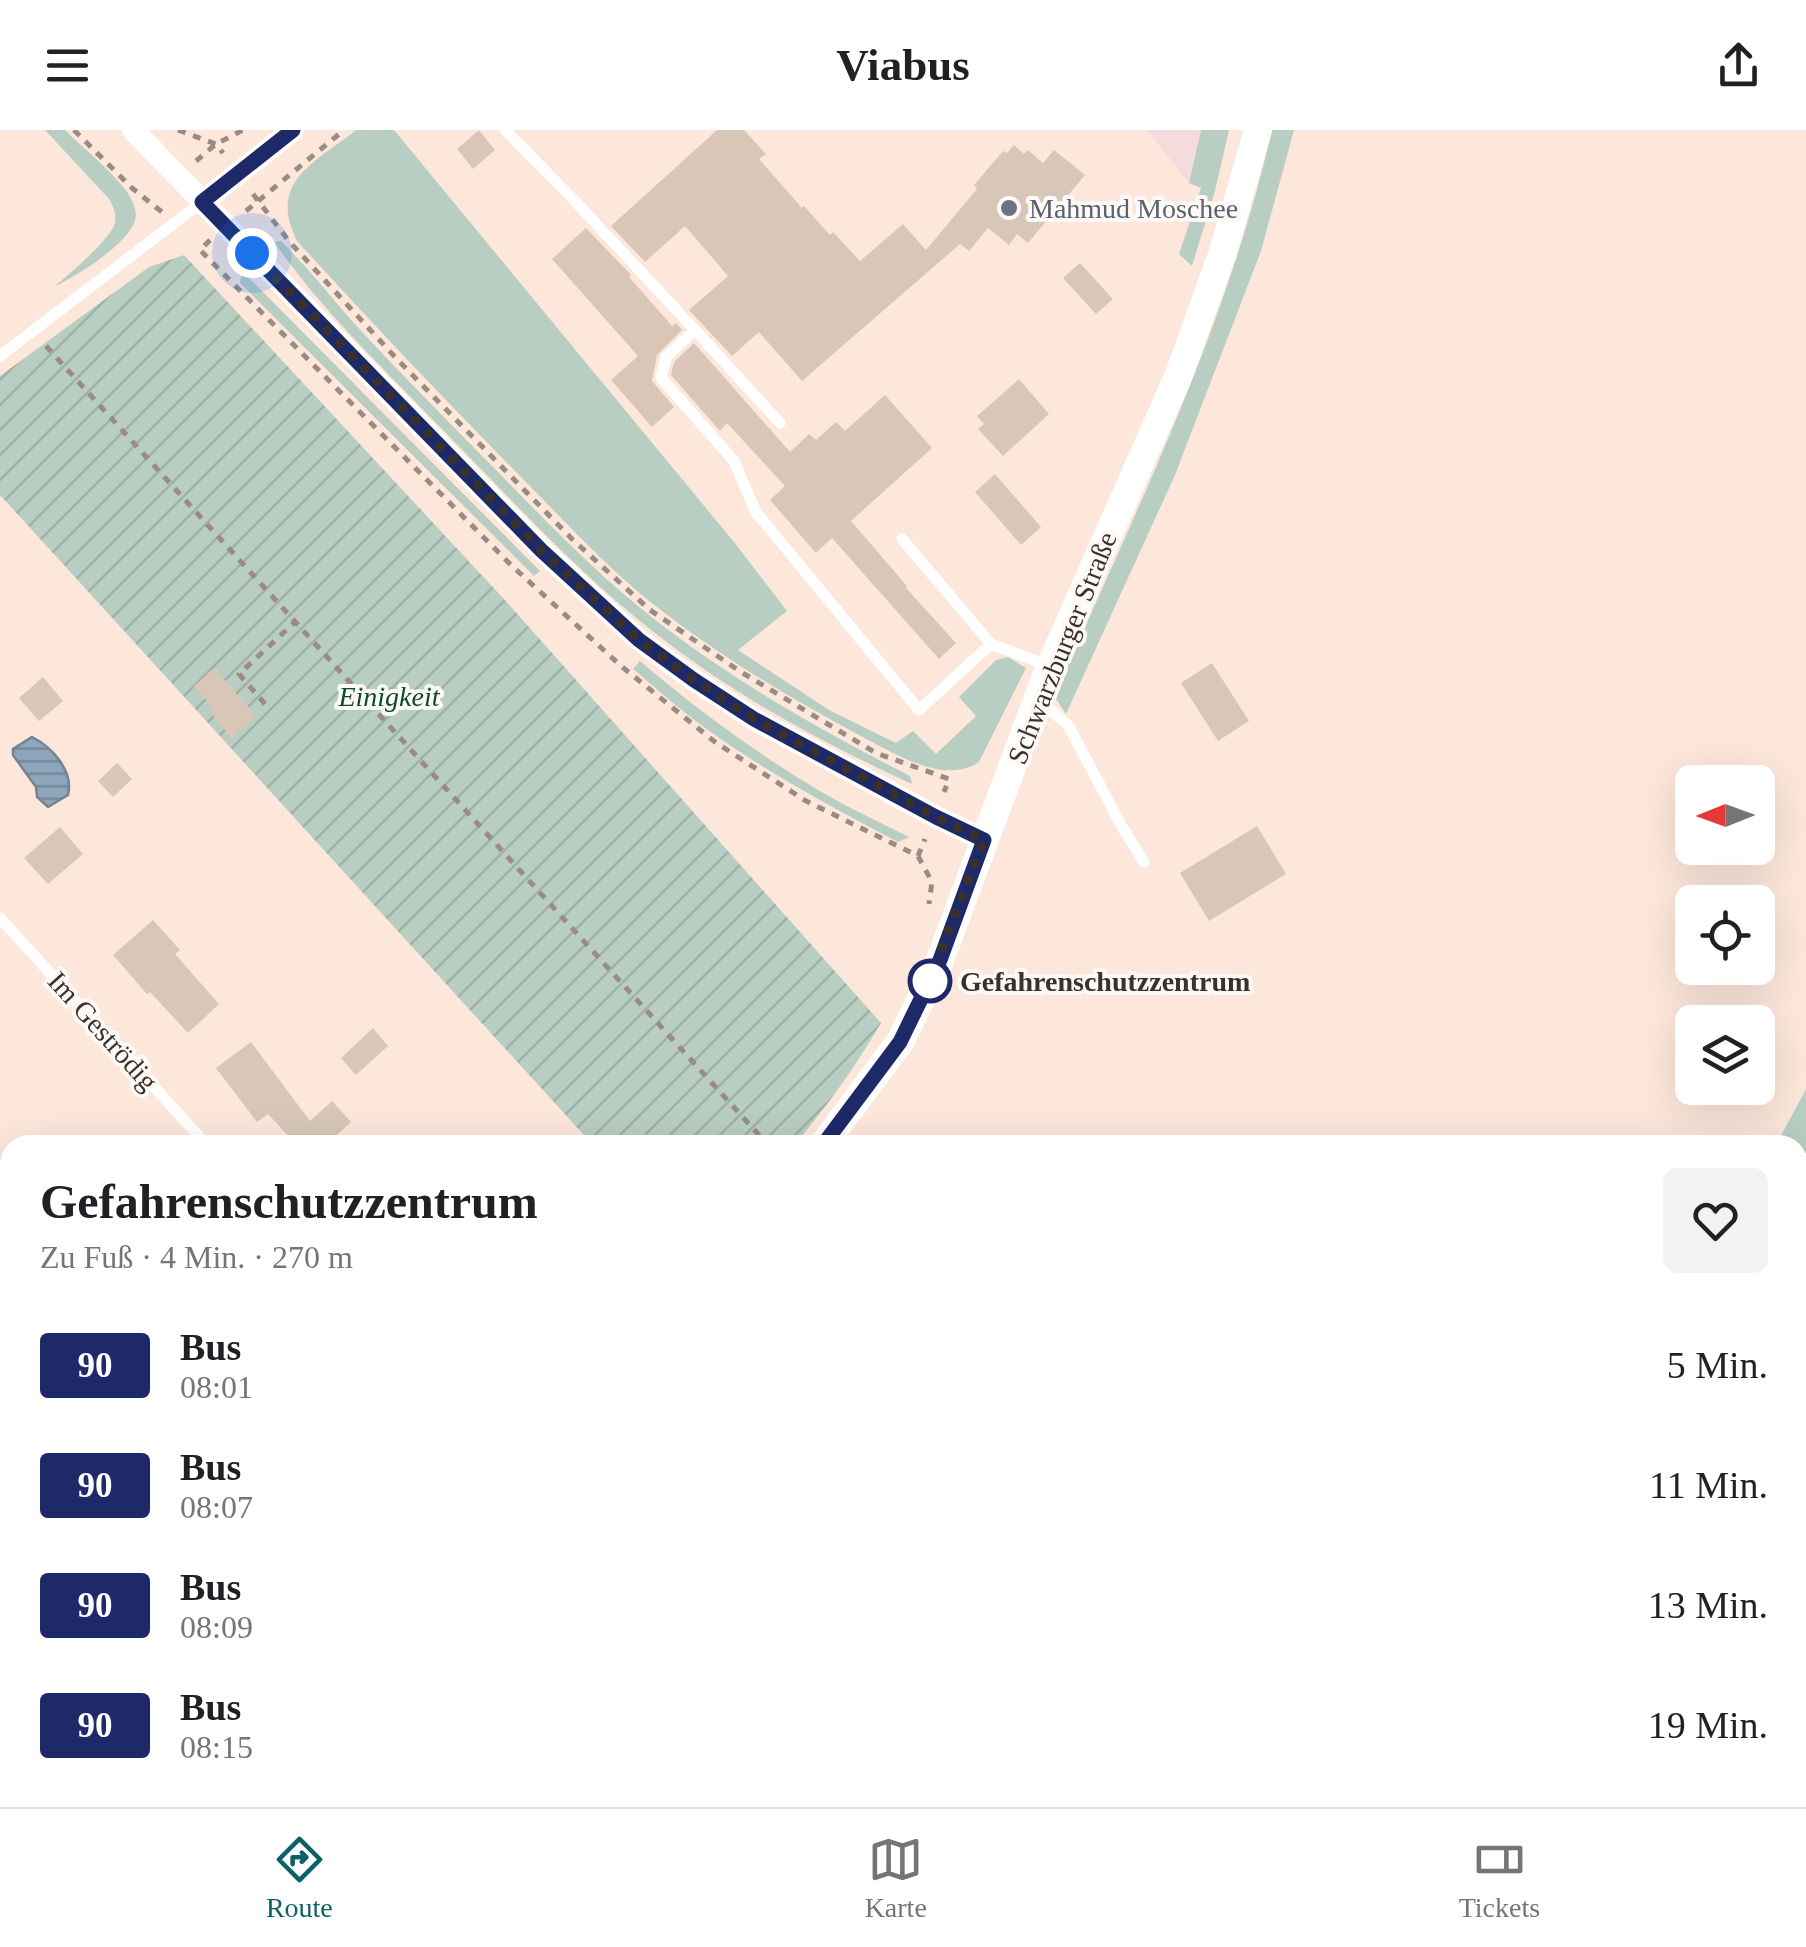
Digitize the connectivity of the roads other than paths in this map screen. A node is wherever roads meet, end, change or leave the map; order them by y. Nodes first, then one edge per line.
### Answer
1 (133, 130) edge
2 (294, 130) edge
3 (504, 130) edge
4 (1258, 130) edge
5 (202, 202) junction
6 (696, 330) junction
7 (0, 356) edge
8 (780, 424) dead end
9 (902, 539) dead end
10 (992, 644) junction
11 (1048, 671) junction
12 (1038, 699) junction
13 (984, 840) junction
14 (1144, 862) dead end
15 (0, 918) edge
16 (198, 1135) edge
17 (830, 1135) edge

1 - 5 street
2 - 5 street
3 - 6 lane
4 - 11 street, Schwarzburger Straße
5 - 7 lane
5 - 13 street
6 - 8 lane
6 - 10 lane
9 - 10 lane
10 - 11 lane
11 - 12 street, Schwarzburger Straße
12 - 13 street, Schwarzburger Straße
12 - 14 lane
13 - 17 street, Schwarzburger Straße
15 - 16 lane, Im Geströdig

